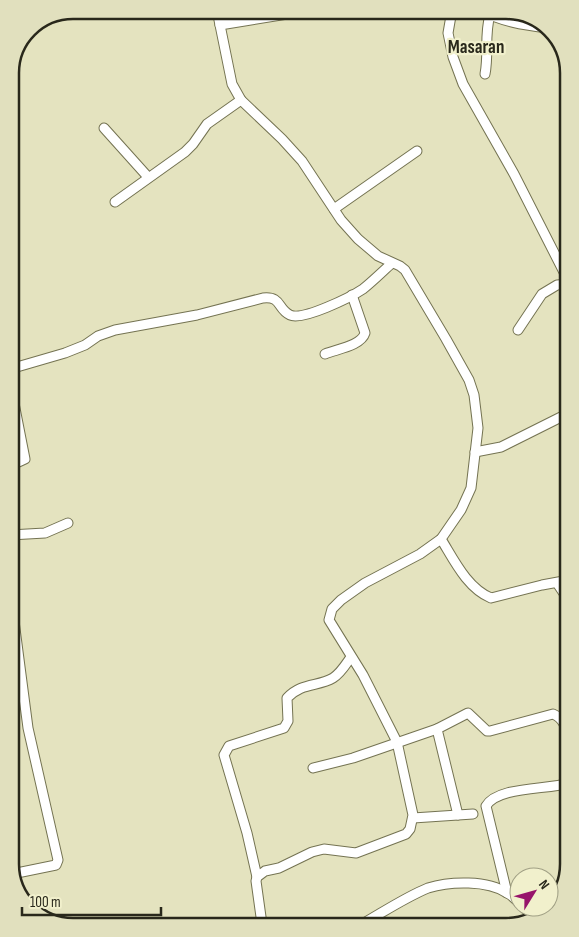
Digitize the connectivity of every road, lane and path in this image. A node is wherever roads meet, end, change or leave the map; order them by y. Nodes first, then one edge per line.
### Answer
1 (219, 19) edge
2 (257, 19) edge
3 (450, 19) edge
4 (489, 19) edge
5 (502, 19) edge
6 (220, 25) junction
7 (533, 26) edge
8 (485, 74) dead end
9 (241, 100) junction
10 (104, 128) dead end
11 (417, 151) dead end
12 (148, 177) junction
13 (115, 202) dead end
14 (334, 209) junction
15 (392, 262) junction
16 (560, 265) edge
17 (560, 284) edge
18 (352, 295) junction
19 (518, 330) dead end
20 (325, 354) dead end
21 (19, 367) edge
22 (560, 418) edge
23 (19, 426) edge
24 (476, 452) junction
25 (19, 462) edge
26 (68, 523) dead end
27 (19, 534) edge
28 (441, 540) junction
29 (560, 582) edge
30 (557, 583) junction
31 (560, 588) edge
32 (352, 657) junction
33 (19, 659) edge
34 (560, 718) edge
35 (437, 728) junction
36 (397, 742) junction
37 (313, 768) dead end
38 (560, 786) edge
39 (474, 814) dead end
40 (458, 815) junction
41 (413, 818) junction
42 (20, 872) edge
43 (258, 877) junction
44 (507, 892) joint
45 (261, 918) edge
46 (373, 918) edge

1 - 6 street
2 - 6 street
3 - 16 street
4 - 8 street
5 - 7 street
6 - 9 street
9 - 12 street
9 - 14 street
10 - 12 street
11 - 14 street
12 - 13 street
14 - 15 street
15 - 18 street
15 - 24 street
17 - 19 street
18 - 20 street
18 - 21 street
22 - 24 street
23 - 25 street
24 - 28 street
26 - 27 street
28 - 30 street
28 - 32 street
29 - 30 street
30 - 31 street
32 - 36 street
32 - 43 street
33 - 42 street
34 - 35 street
35 - 36 street
35 - 40 street
36 - 37 street
36 - 41 street
38 - 44 street
39 - 40 street
40 - 41 street
41 - 43 street
43 - 45 street
44 - 46 street

